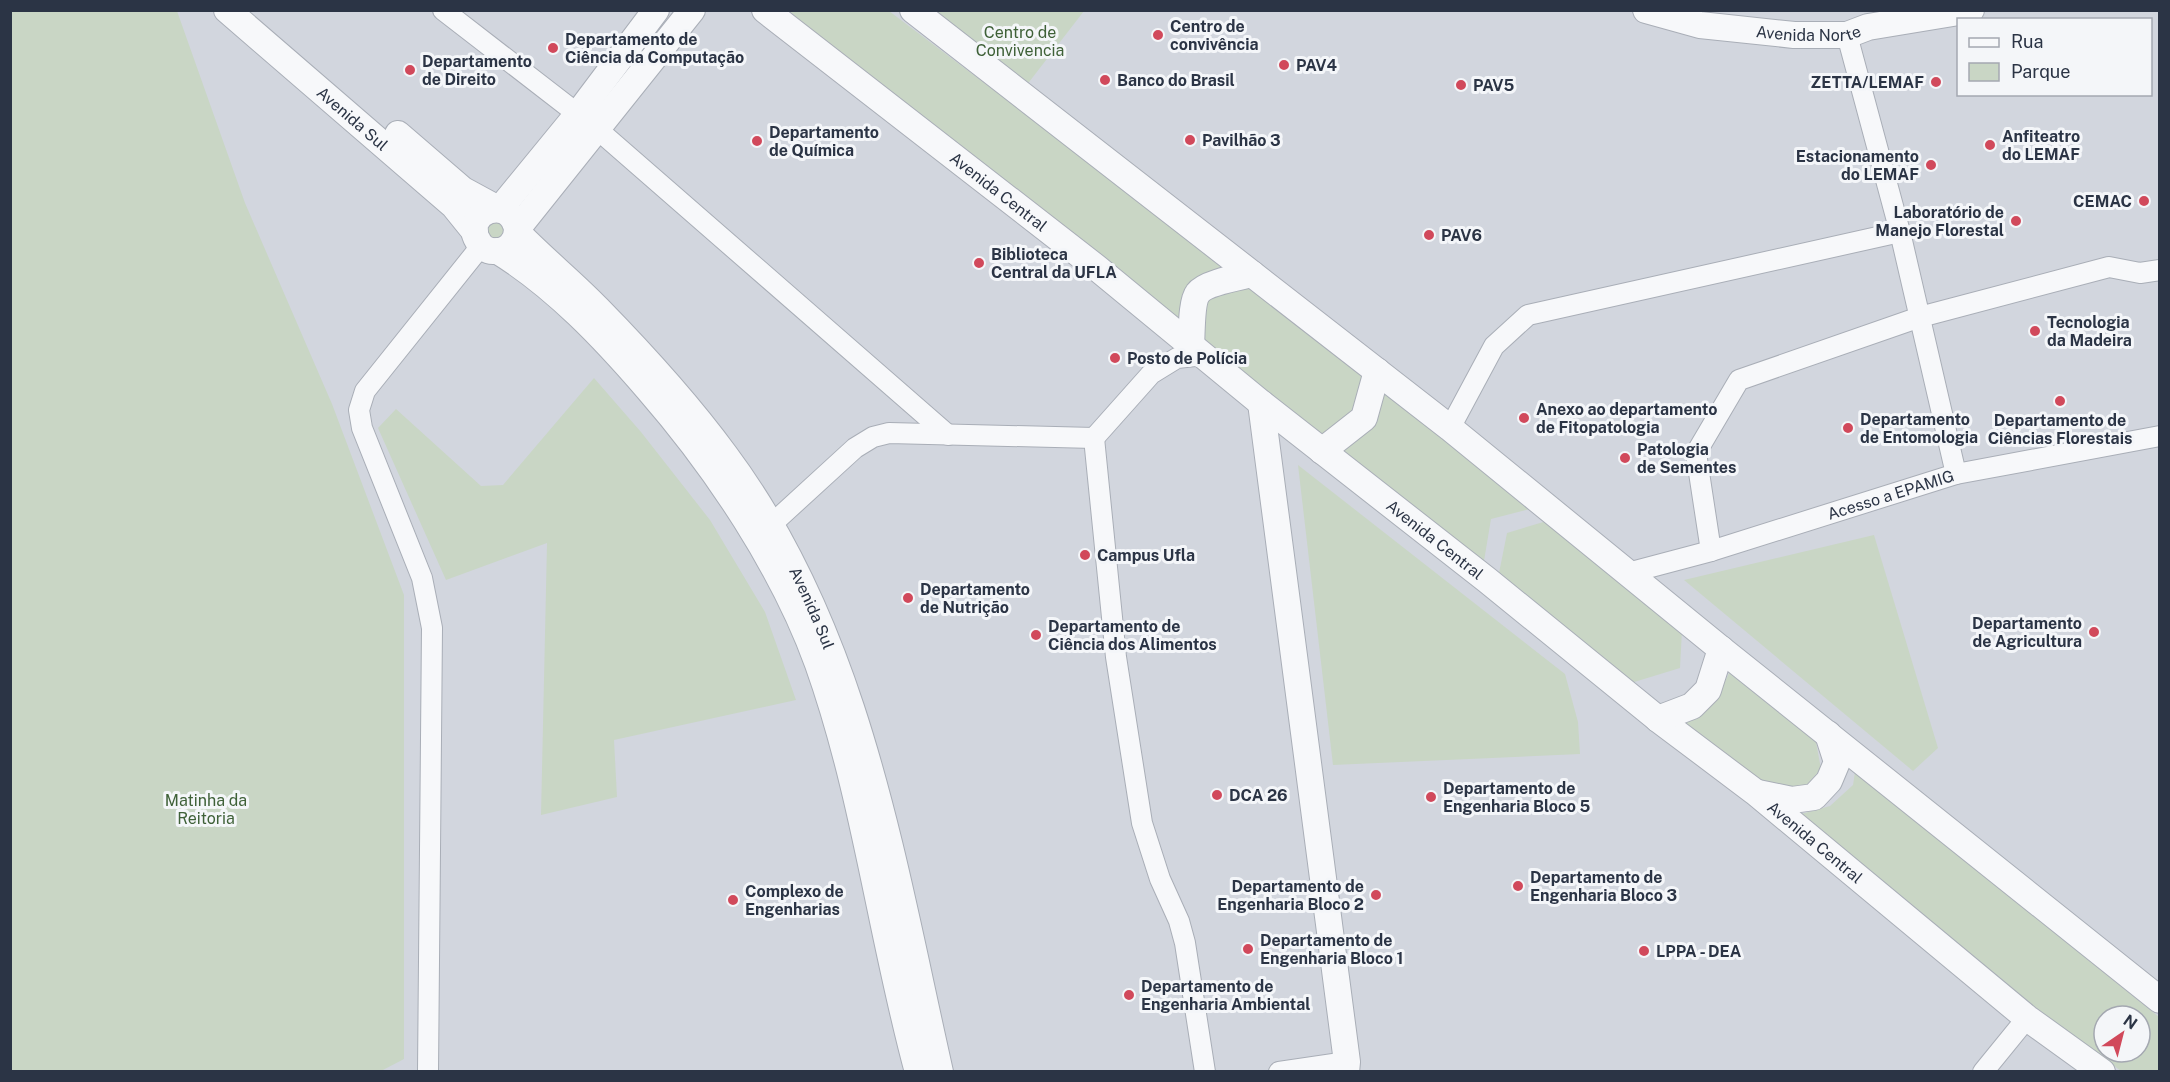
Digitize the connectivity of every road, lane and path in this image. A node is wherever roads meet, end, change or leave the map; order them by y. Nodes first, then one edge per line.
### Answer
1 (227, 10) edge
2 (252, 10) edge
3 (443, 10) edge
4 (656, 10) edge
5 (692, 10) edge
6 (765, 10) edge
7 (912, 10) edge
8 (1647, 10) edge
9 (1971, 10) edge
10 (1847, 24) edge
11 (587, 122) junction
12 (499, 209) junction
13 (517, 230) junction
14 (1900, 232) junction
15 (485, 243) junction
16 (2160, 270) edge
17 (1252, 274) junction
18 (1920, 317) junction
19 (1198, 350) junction
20 (1377, 371) junction
21 (1261, 403) junction
22 (1450, 428) junction
23 (948, 435) junction
24 (2160, 436) edge
25 (1094, 438) junction
26 (1322, 451) junction
27 (1956, 474) junction
28 (764, 532) junction
29 (1711, 551) junction
30 (1628, 573) junction
31 (1720, 649) junction
32 (1659, 719) junction
33 (1828, 734) junction
34 (1755, 792) junction
35 (2160, 1000) edge
36 (2027, 1018) junction
37 (1347, 1067) edge
38 (428, 1071) edge
39 (918, 1071) edge
40 (940, 1071) edge
41 (1205, 1071) edge
42 (1279, 1071) edge
43 (1983, 1071) edge
44 (2102, 1071) edge

1 - 15 street, Avenida Sul
2 - 12 street, Avenida Sul
3 - 11 street
4 - 11 street
5 - 11 street
6 - 19 street, Avenida Central
7 - 17 street
8 - 10 street, Avenida Norte
9 - 10 street, Avenida Norte
10 - 14 street
11 - 12 street
11 - 13 street
11 - 23 street
12 - 13 street
12 - 15 street
13 - 15 street
13 - 28 street, Avenida Sul
14 - 18 street
14 - 22 street
15 - 28 street, Avenida Sul
15 - 38 street
16 - 18 street
17 - 19 street
17 - 20 street
18 - 27 street
18 - 29 street
19 - 21 street, Avenida Central
19 - 25 street
20 - 22 street
20 - 26 street
21 - 26 street, Avenida Central
21 - 37 street
22 - 30 street
23 - 25 street
23 - 28 street
24 - 27 street, Acesso a EPAMIG
25 - 41 street
26 - 32 street, Avenida Central
27 - 29 street, Acesso a EPAMIG
28 - 39 street, Avenida Sul
28 - 40 street, Avenida Sul
29 - 30 street, Acesso a EPAMIG
30 - 31 street
31 - 32 street
31 - 33 street
32 - 34 street, Avenida Central
33 - 34 street
33 - 35 street
34 - 36 street, Avenida Central
36 - 43 street
36 - 44 street, Avenida Central
37 - 42 street

